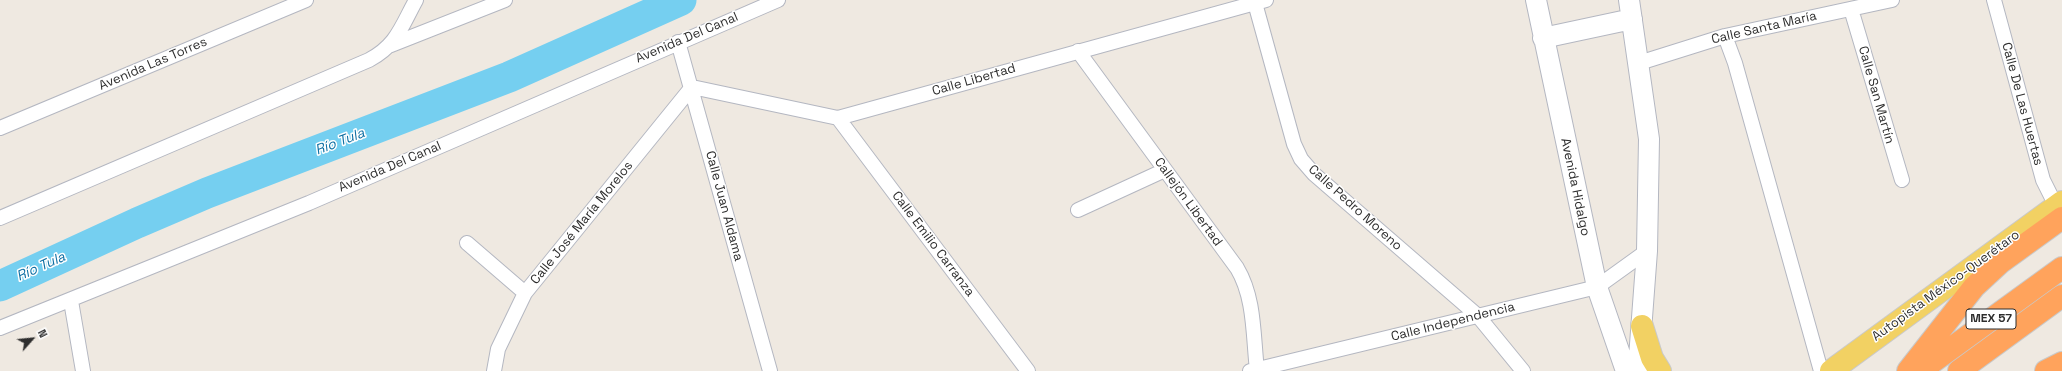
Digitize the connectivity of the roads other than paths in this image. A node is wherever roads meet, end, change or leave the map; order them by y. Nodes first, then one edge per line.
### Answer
1 (306, 0) edge
2 (416, 0) edge
3 (505, 0) edge
4 (778, 0) edge
5 (1536, 0) edge
6 (1892, 0) edge
7 (1994, 0) edge
8 (1260, 2) edge
9 (1851, 9) junction
10 (1630, 10) edge
11 (1725, 36) junction
12 (1543, 38) junction
13 (678, 42) junction
14 (391, 45) junction
15 (1078, 51) junction
16 (1639, 63) junction
17 (692, 87) junction
18 (838, 118) junction
19 (0, 128) edge
20 (1165, 170) junction
21 (1902, 180) dead end
22 (2061, 209) edge
23 (1078, 210) dead end
24 (0, 218) edge
25 (467, 243) dead end
26 (1647, 251) junction
27 (2062, 268) edge
28 (1597, 287) junction
29 (525, 293) junction
30 (2062, 296) edge
31 (71, 301) junction
32 (1478, 316) junction
33 (1642, 326) junction
34 (0, 328) edge
35 (2062, 362) edge
36 (1253, 370) edge
37 (83, 371) edge
38 (494, 371) edge
39 (770, 371) edge
40 (1028, 371) edge
41 (1523, 371) edge
42 (1626, 371) edge
43 (1638, 371) edge
44 (1660, 371) edge
45 (1821, 371) edge
46 (1831, 371) edge
47 (1908, 371) edge
48 (1920, 371) edge
49 (1959, 371) edge
50 (2046, 371) edge

1 - 19 street, Avenida Las Torres
2 - 14 street
3 - 14 street
4 - 13 street, Avenida Del Canal
5 - 12 main road, Avenida Hidalgo
6 - 9 street, Calle Santa María
7 - 22 street, Calle De Las Huertas
8 - 15 street, Calle Libertad
8 - 32 street, Calle Pedro Moreno
9 - 11 street, Calle Santa María
9 - 21 street, Calle San Martín
10 - 12 main road
10 - 16 main road
11 - 16 street, Calle Santa María
11 - 45 street
12 - 28 main road, Avenida Hidalgo
13 - 17 street, Calle Juan Aldama
13 - 31 street, Avenida Del Canal
14 - 24 street
15 - 18 street, Calle Libertad
15 - 20 street, Callejón Libertad
16 - 26 main road
17 - 18 street, Calle Libertad
17 - 29 street, Calle José María Morelos
17 - 39 street, Calle Juan Aldama
18 - 40 street, Calle Emilio Carranza
20 - 23 street
20 - 36 street, Callejón Libertad
22 - 46 main road, Autopista México-Querétaro
22 - 47 highway
25 - 29 street
26 - 28 street, Calle Independencia
26 - 33 main road
27 - 48 highway, MEX 57
28 - 32 street, Calle Independencia
28 - 42 main road, Avenida Hidalgo
29 - 38 street, Calle José María Morelos
30 - 49 highway, MEX 57
31 - 34 street, Avenida Del Canal
31 - 37 street
32 - 36 street, Calle Independencia
32 - 41 street, Calle Pedro Moreno
33 - 43 main road
33 - 44 main road
35 - 50 highway

